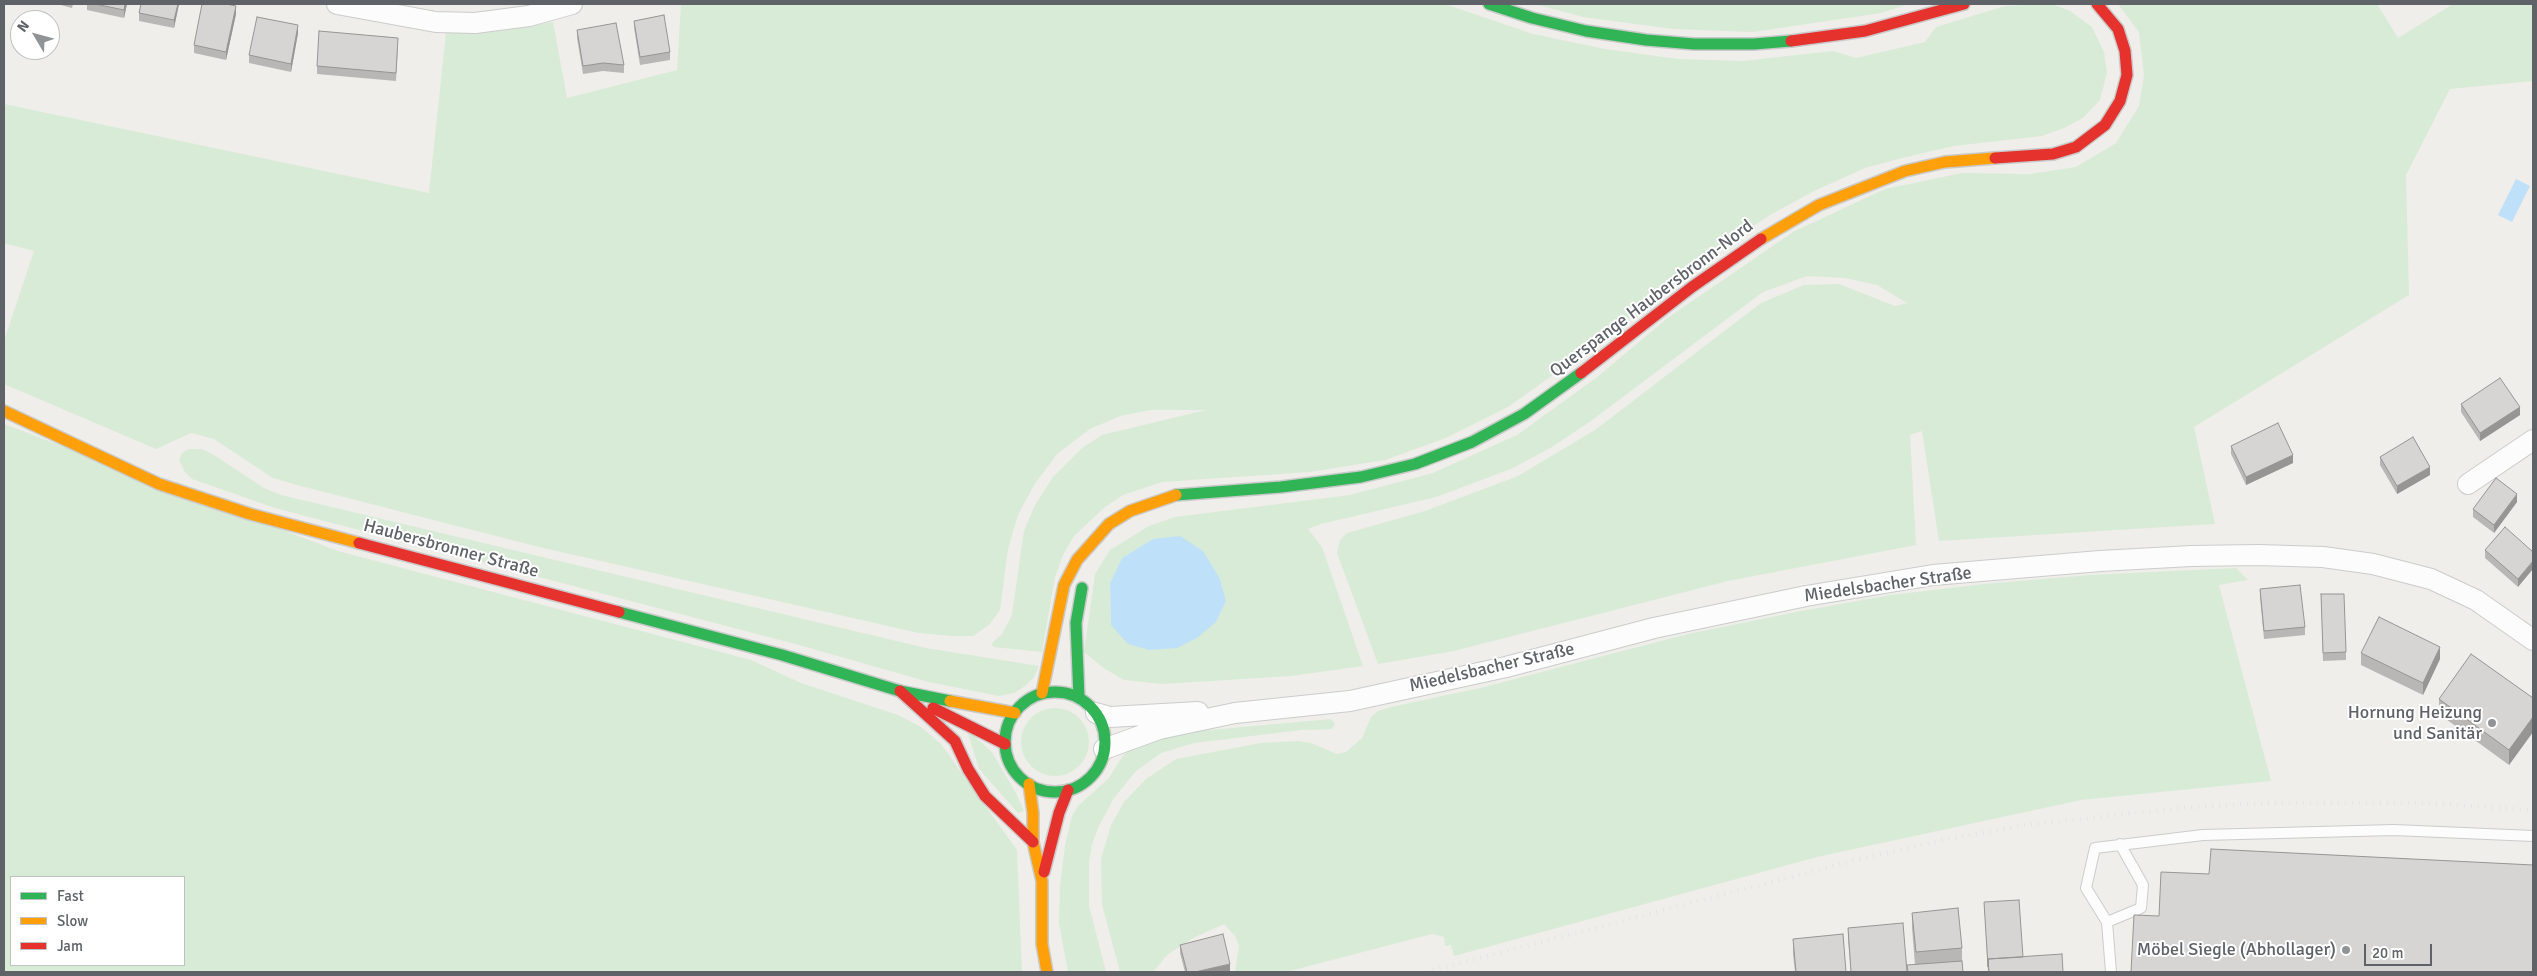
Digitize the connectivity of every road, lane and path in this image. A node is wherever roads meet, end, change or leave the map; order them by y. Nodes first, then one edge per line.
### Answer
1 (337, 4) edge
2 (572, 4) edge
3 (1489, 4) edge
4 (1964, 4) edge
5 (2096, 4) edge
6 (4, 411) edge
7 (2533, 440) edge
8 (2468, 484) dead end
9 (1094, 540) junction
10 (2533, 640) edge
11 (900, 691) junction
12 (1042, 694) junction
13 (1079, 698) junction
14 (1015, 712) junction
15 (1096, 713) junction
16 (1235, 713) junction
17 (1005, 744) junction
18 (1104, 749) junction
19 (1029, 784) junction
20 (1068, 790) junction
21 (2533, 836) edge
22 (1033, 842) junction
23 (2120, 844) junction
24 (1042, 881) junction
25 (2107, 922) junction
26 (1047, 972) edge
27 (2111, 972) edge

1 - 2 street
3 - 4 main road
5 - 9 main road, Querspange Haubersbronn-Nord
6 - 11 main road, Haubersbronner Straße
7 - 8 street
9 - 12 main road, Querspange Haubersbronn-Nord
9 - 13 main road
10 - 16 street, Miedelsbacher Straße
11 - 14 main road
11 - 17 main road
11 - 22 main road
12 - 13 main road
12 - 14 main road
13 - 15 main road
14 - 17 main road
15 - 16 street
15 - 18 main road
16 - 18 street
17 - 19 main road
18 - 20 main road
19 - 20 main road
19 - 22 main road
20 - 24 main road
21 - 23 lane
22 - 24 main road
23 - 25 lane
23 - 25 lane
24 - 26 main road
25 - 27 lane

